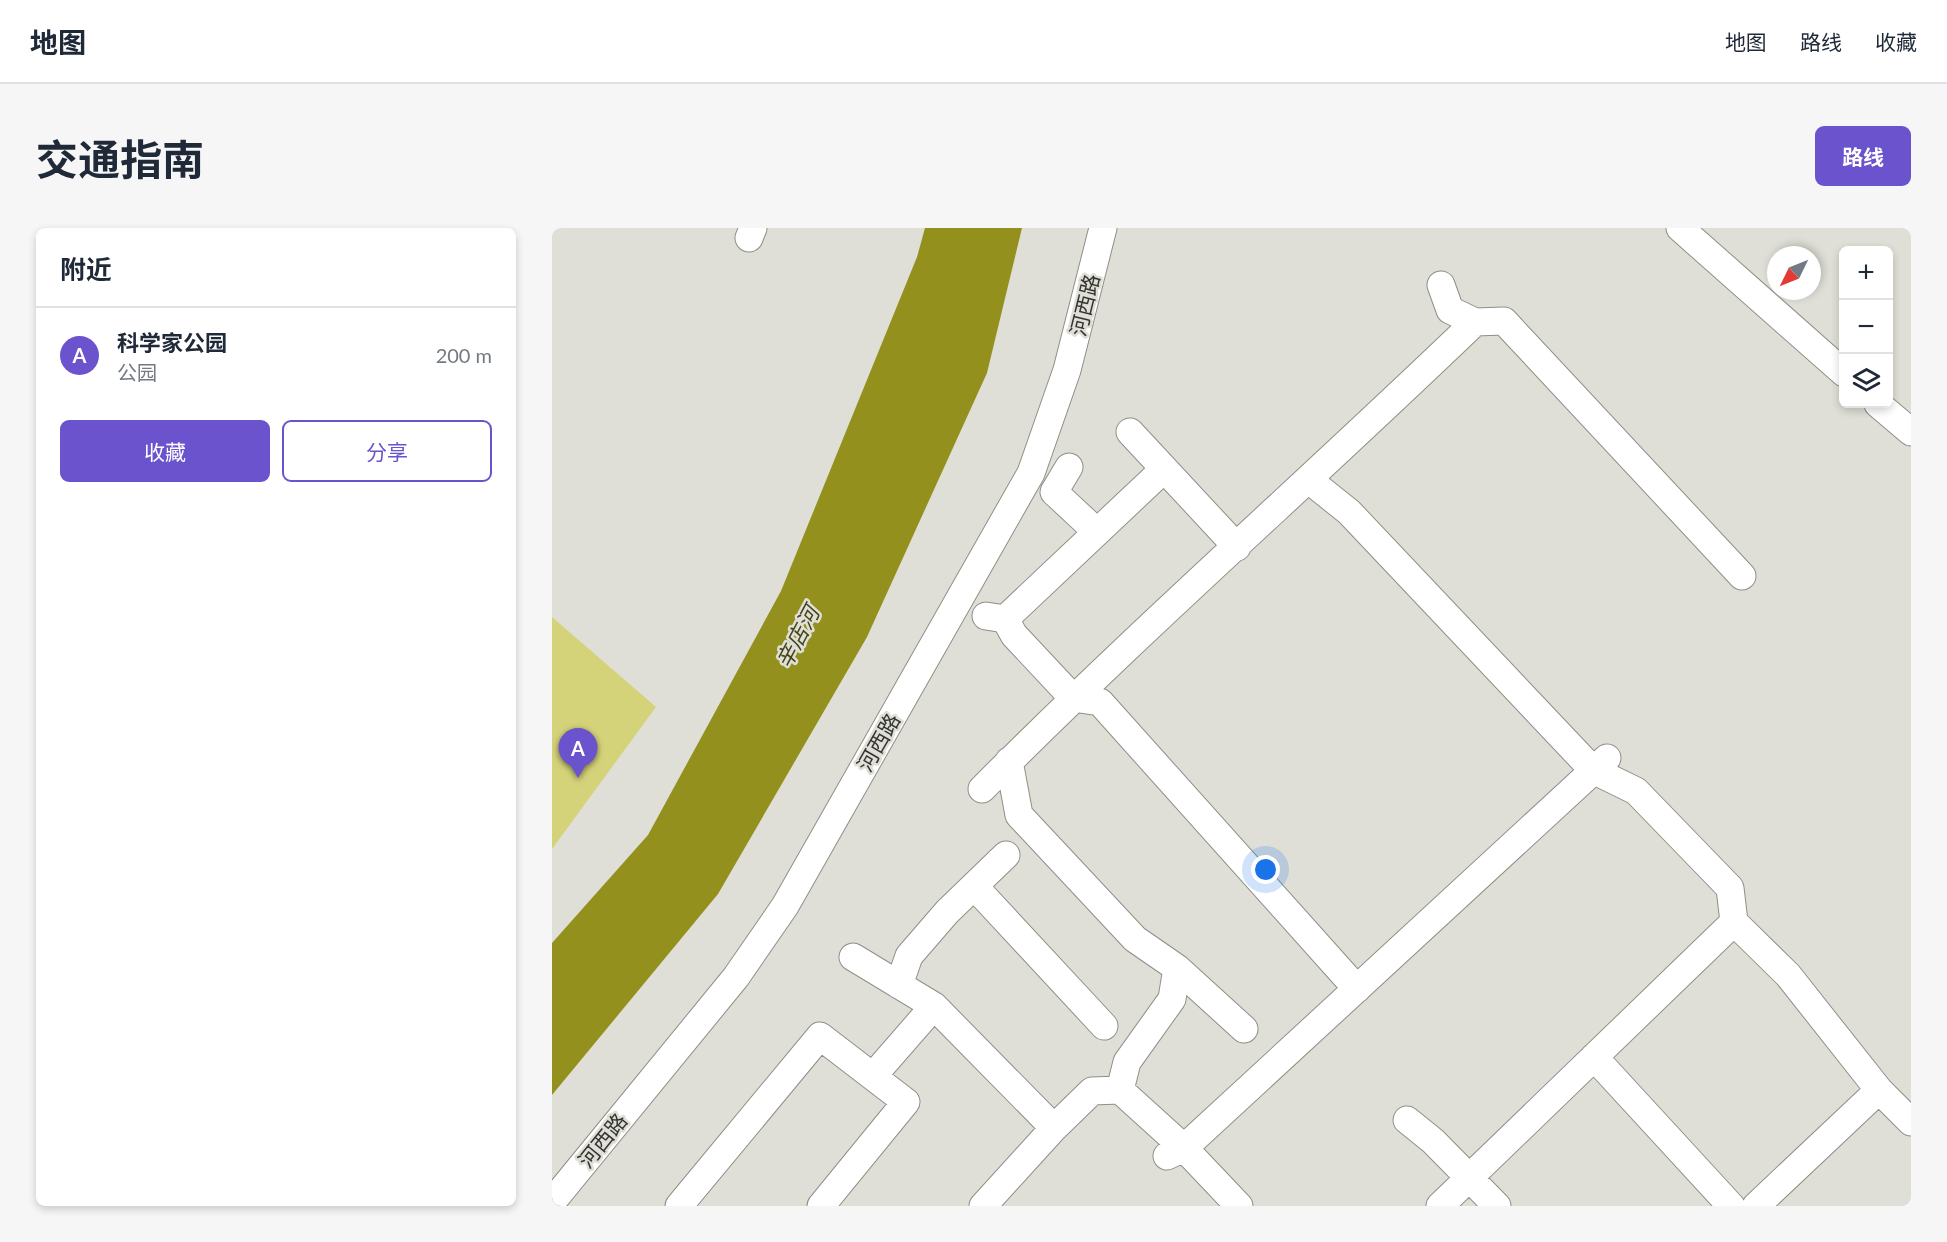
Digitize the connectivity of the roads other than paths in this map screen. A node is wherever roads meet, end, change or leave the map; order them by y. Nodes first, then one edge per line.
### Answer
1 (1103, 228) edge
2 (1680, 228) edge
3 (1441, 285) dead end
4 (1475, 322) junction
5 (1839, 369) edge
6 (1883, 408) edge
7 (1130, 432) dead end
8 (1911, 432) edge
9 (1069, 467) dead end
10 (1164, 469) junction
11 (1309, 480) junction
12 (1097, 532) junction
13 (1237, 547) junction
14 (1742, 576) dead end
15 (1073, 698) junction
16 (1009, 761) junction
17 (1600, 764) junction
18 (982, 789) dead end
19 (1006, 855) dead end
20 (974, 886) junction
21 (1734, 922) junction
22 (853, 957) dead end
23 (1178, 968) junction
24 (898, 985) junction
25 (1357, 989) junction
26 (934, 1006) junction
27 (1104, 1026) dead end
28 (1244, 1029) dead end
29 (1594, 1057) junction
30 (873, 1076) junction
31 (1120, 1090) junction
32 (1879, 1090) junction
33 (1407, 1120) dead end
34 (1911, 1122) edge
35 (1054, 1128) junction
36 (1176, 1152) junction
37 (1470, 1177) junction
38 (552, 1202) edge
39 (679, 1206) edge
40 (821, 1206) edge
41 (983, 1206) edge
42 (1239, 1206) edge
43 (1440, 1206) edge
44 (1497, 1206) edge
45 (1731, 1206) edge
46 (1756, 1206) edge

1 - 38 street, 河西路
2 - 5 street
3 - 4 street
4 - 11 street
4 - 14 street
6 - 8 street
7 - 10 street
9 - 12 street
10 - 12 street
10 - 13 street
11 - 13 street
11 - 17 street
12 - 15 street
13 - 15 street
15 - 16 street
15 - 25 street
16 - 18 street
16 - 23 street
17 - 21 street
17 - 25 street
19 - 20 street
20 - 24 street
20 - 27 street
21 - 29 street
21 - 32 street
22 - 24 street
23 - 28 street
23 - 31 street
24 - 26 street
25 - 36 street
26 - 30 street
26 - 35 street
29 - 37 street
29 - 45 street
30 - 39 street
30 - 40 street
31 - 35 street
31 - 36 street
32 - 34 street
32 - 46 street
33 - 37 street
35 - 41 street
36 - 42 street
37 - 43 street
37 - 44 street

